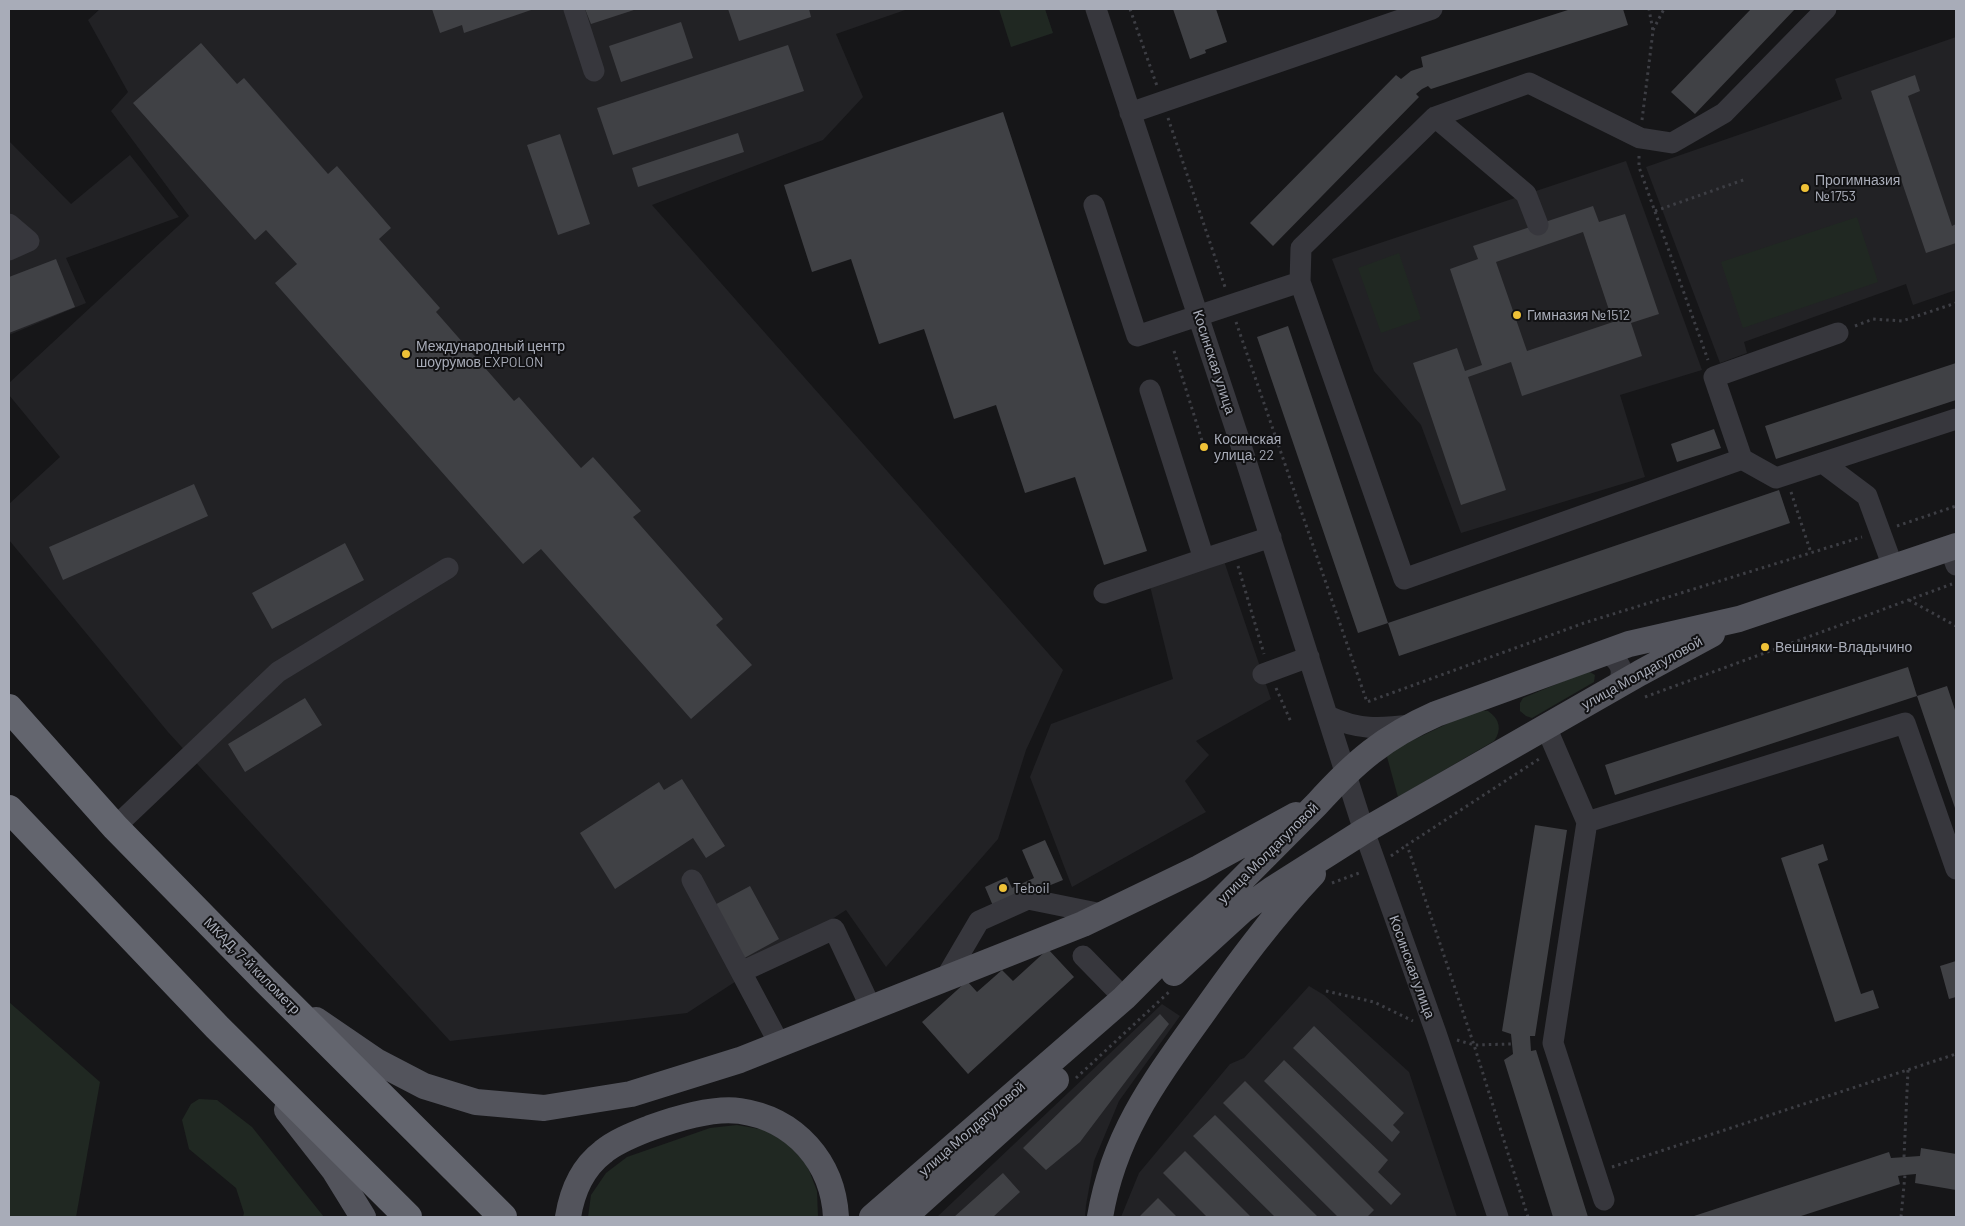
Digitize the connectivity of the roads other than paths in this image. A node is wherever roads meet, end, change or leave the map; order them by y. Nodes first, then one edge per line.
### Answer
1 (574, 9) edge
2 (1096, 9) edge
3 (1432, 9) edge
4 (1826, 9) edge
5 (594, 70) dead end
6 (1130, 113) junction
7 (1436, 117) junction
8 (1094, 205) dead end
9 (9, 224) edge
10 (1538, 225) dead end
11 (9, 250) edge
12 (1300, 282) junction
13 (1198, 315) junction
14 (1838, 333) road end
15 (1150, 390) dead end
16 (1956, 419) edge
17 (1742, 459) junction
18 (1823, 463) junction
19 (1271, 537) junction
20 (1954, 553) edge
21 (1204, 559) junction
22 (1893, 567) junction
23 (448, 568) dead end
24 (1104, 593) dead end
25 (1739, 619) junction
26 (1605, 653) junction
27 (1310, 658) junction
28 (1266, 673) road end
29 (1617, 686) junction
30 (9, 708) edge
31 (1328, 716) junction
32 (1411, 725) junction
33 (1546, 726) junction
34 (1346, 773) junction
35 (1317, 804) junction
36 (10, 810) edge
37 (1587, 822) junction
38 (115, 827) junction
39 (1364, 831) junction
40 (1335, 850) junction
41 (1956, 869) edge
42 (692, 880) dead end
43 (1102, 914) junction
44 (1083, 956) dead end
45 (741, 972) junction
46 (945, 979) junction
47 (265, 980) junction
48 (1124, 998) junction
49 (871, 1008) junction
50 (217, 1026) junction
51 (780, 1045) junction
52 (1604, 1200) dead end
53 (1097, 1203) edge
54 (363, 1217) edge
55 (408, 1217) edge
56 (503, 1217) edge
57 (568, 1217) edge
58 (836, 1217) edge
59 (872, 1217) edge
60 (904, 1217) edge
61 (1498, 1217) edge

1 - 5 street
2 - 6 street, Косинская улица
3 - 6 street
4 - 7 street
6 - 13 street, Косинская улица
7 - 10 street
7 - 12 street
8 - 13 street
9 - 11 street
12 - 13 street
12 - 17 street
13 - 19 street, Косинская улица
14 - 17 street
15 - 21 street
16 - 18 street
17 - 18 street
18 - 22 street
19 - 21 street
19 - 27 street, Косинская улица
20 - 22 main road, улица Молдагуловой
21 - 24 street
22 - 25 main road, улица Молдагуловой
23 - 38 street
25 - 26 main road, улица Молдагуловой
25 - 29 main road, улица Молдагуловой
26 - 29 street
26 - 32 main road, улица Молдагуловой
27 - 28 street
27 - 31 street, Косинская улица
29 - 33 main road, улица Молдагуловой
30 - 38 highway, МКАД, 7-й километр
31 - 32 street
31 - 34 street, Косинская улица
32 - 34 main road, улица Молдагуловой
33 - 37 street
33 - 39 main road, улица Молдагуловой
34 - 35 main road, улица Молдагуловой
34 - 39 street, Косинская улица
35 - 43 main road
35 - 48 main road, улица Молдагуловой
36 - 50 highway
37 - 41 street
37 - 52 street
38 - 47 highway, МКАД, 7-й километр
39 - 40 main road, улица Молдагуловой
39 - 61 street, Косинская улица
40 - 53 main road
40 - 60 main road, улица Молдагуловой
42 - 45 street
43 - 46 main road
43 - 46 street
44 - 48 street
45 - 49 street
45 - 51 street
46 - 49 main road
47 - 51 main road
47 - 56 highway, МКАД, 7-й километр
48 - 59 main road, улица Молдагуловой
49 - 51 main road
50 - 54 main road
50 - 55 highway
57 - 58 main road

